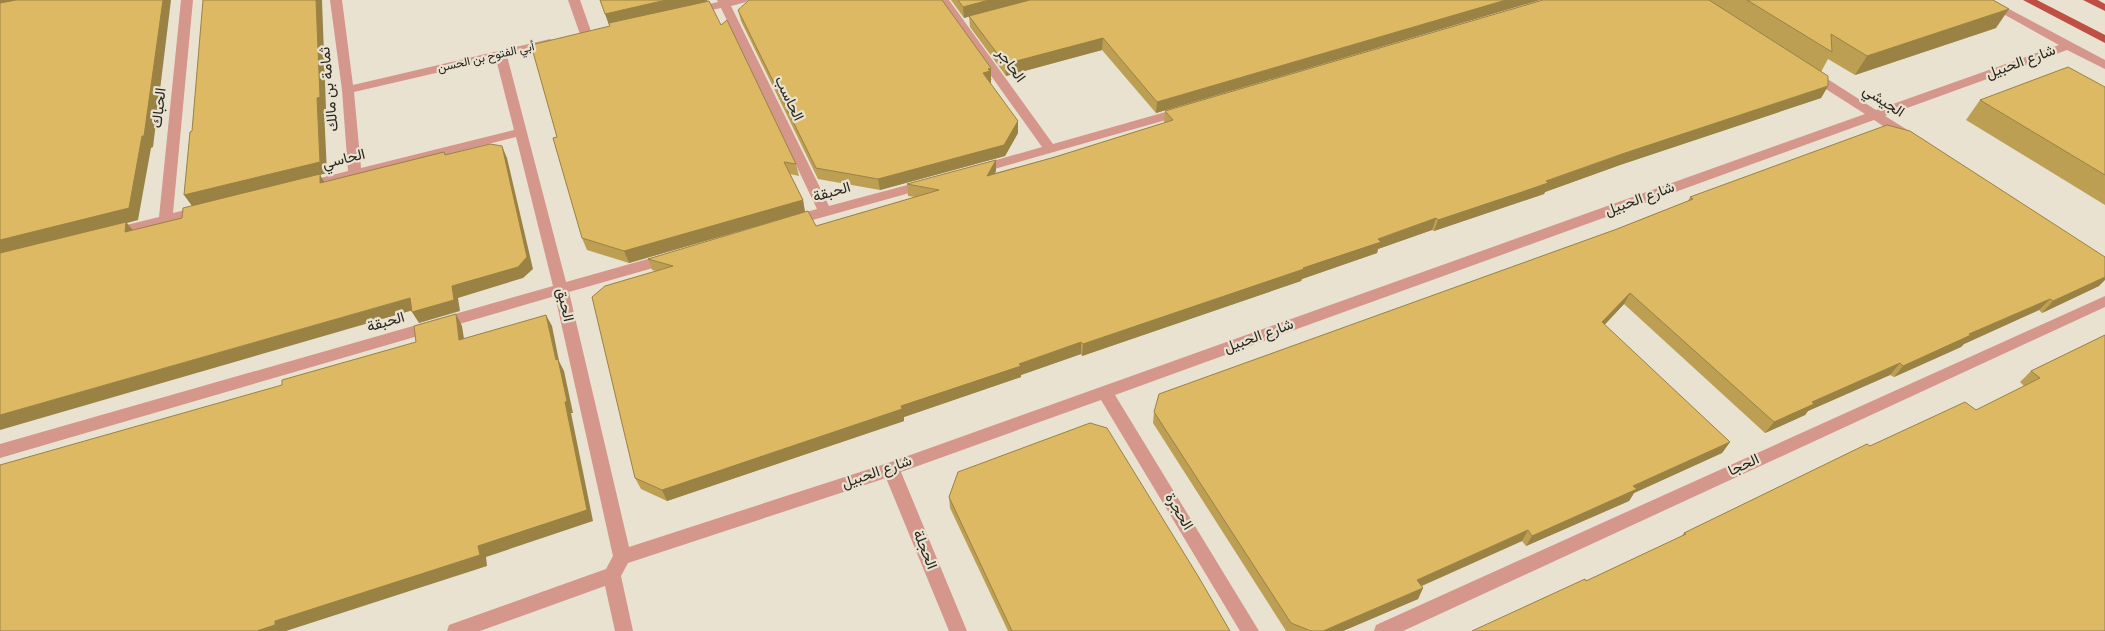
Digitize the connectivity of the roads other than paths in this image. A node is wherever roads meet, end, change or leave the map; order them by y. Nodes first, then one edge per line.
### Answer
1 (187, 0) edge
2 (336, 0) edge
3 (574, 0) edge
4 (742, 0) edge
5 (943, 0) edge
6 (1984, 0) edge
7 (2029, 0) edge
8 (2089, 0) edge
9 (724, 2) edge
10 (2105, 8) edge
11 (678, 14) edge
12 (586, 35) edge
13 (2105, 40) edge
14 (558, 41) edge
15 (2069, 45) junction
16 (501, 55) junction
17 (2105, 65) edge
18 (1802, 69) edge
19 (348, 90) junction
20 (1195, 108) edge
21 (1875, 116) junction
22 (520, 132) junction
23 (1916, 142) edge
24 (1051, 150) junction
25 (966, 173) edge
26 (355, 174) junction
27 (938, 181) edge
28 (288, 190) edge
29 (213, 208) edge
30 (825, 212) junction
31 (166, 220) junction
32 (778, 226) edge
33 (101, 236) edge
34 (683, 254) edge
35 (561, 290) junction
36 (2105, 301) edge
37 (1105, 393) junction
38 (0, 451) edge
39 (891, 469) junction
40 (622, 557) junction
41 (612, 575) junction
42 (456, 631) edge
43 (624, 631) edge
44 (958, 631) edge
45 (1250, 631) edge
46 (1383, 631) edge

1 - 31 street, الحباك
2 - 19 street, ثمامة بن مالك
3 - 12 street
4 - 9 street
5 - 24 street, الحاجر
6 - 15 street
7 - 13 main road
8 - 10 main road
9 - 11 street
9 - 30 street, الحاسب
14 - 16 street, أبي الفتوح بن الحسن
15 - 17 street
15 - 21 street, شارع الحبيل
16 - 19 street, أبي الفتوح بن الحسن
16 - 22 street, الحبق
18 - 21 street, الجيشي
19 - 26 street, ثمامة بن مالك
20 - 24 street
21 - 23 street, الجيشي
21 - 37 street, شارع الحبيل
22 - 26 street, الحاسي
22 - 35 street, الحبق
24 - 25 street
26 - 28 street, الحاسي
27 - 30 street, الحبقة
29 - 31 street
30 - 32 street, الحبقة
31 - 33 street
34 - 35 street, الحبقة
35 - 38 street, الحبقة
35 - 40 street, الحبق
36 - 46 street, الحجا
37 - 39 street, شارع الحبيل
37 - 45 street, الحجرة
39 - 40 street, شارع الحبيل
39 - 44 street, الحجلة
40 - 41 street
41 - 42 street
41 - 43 street

